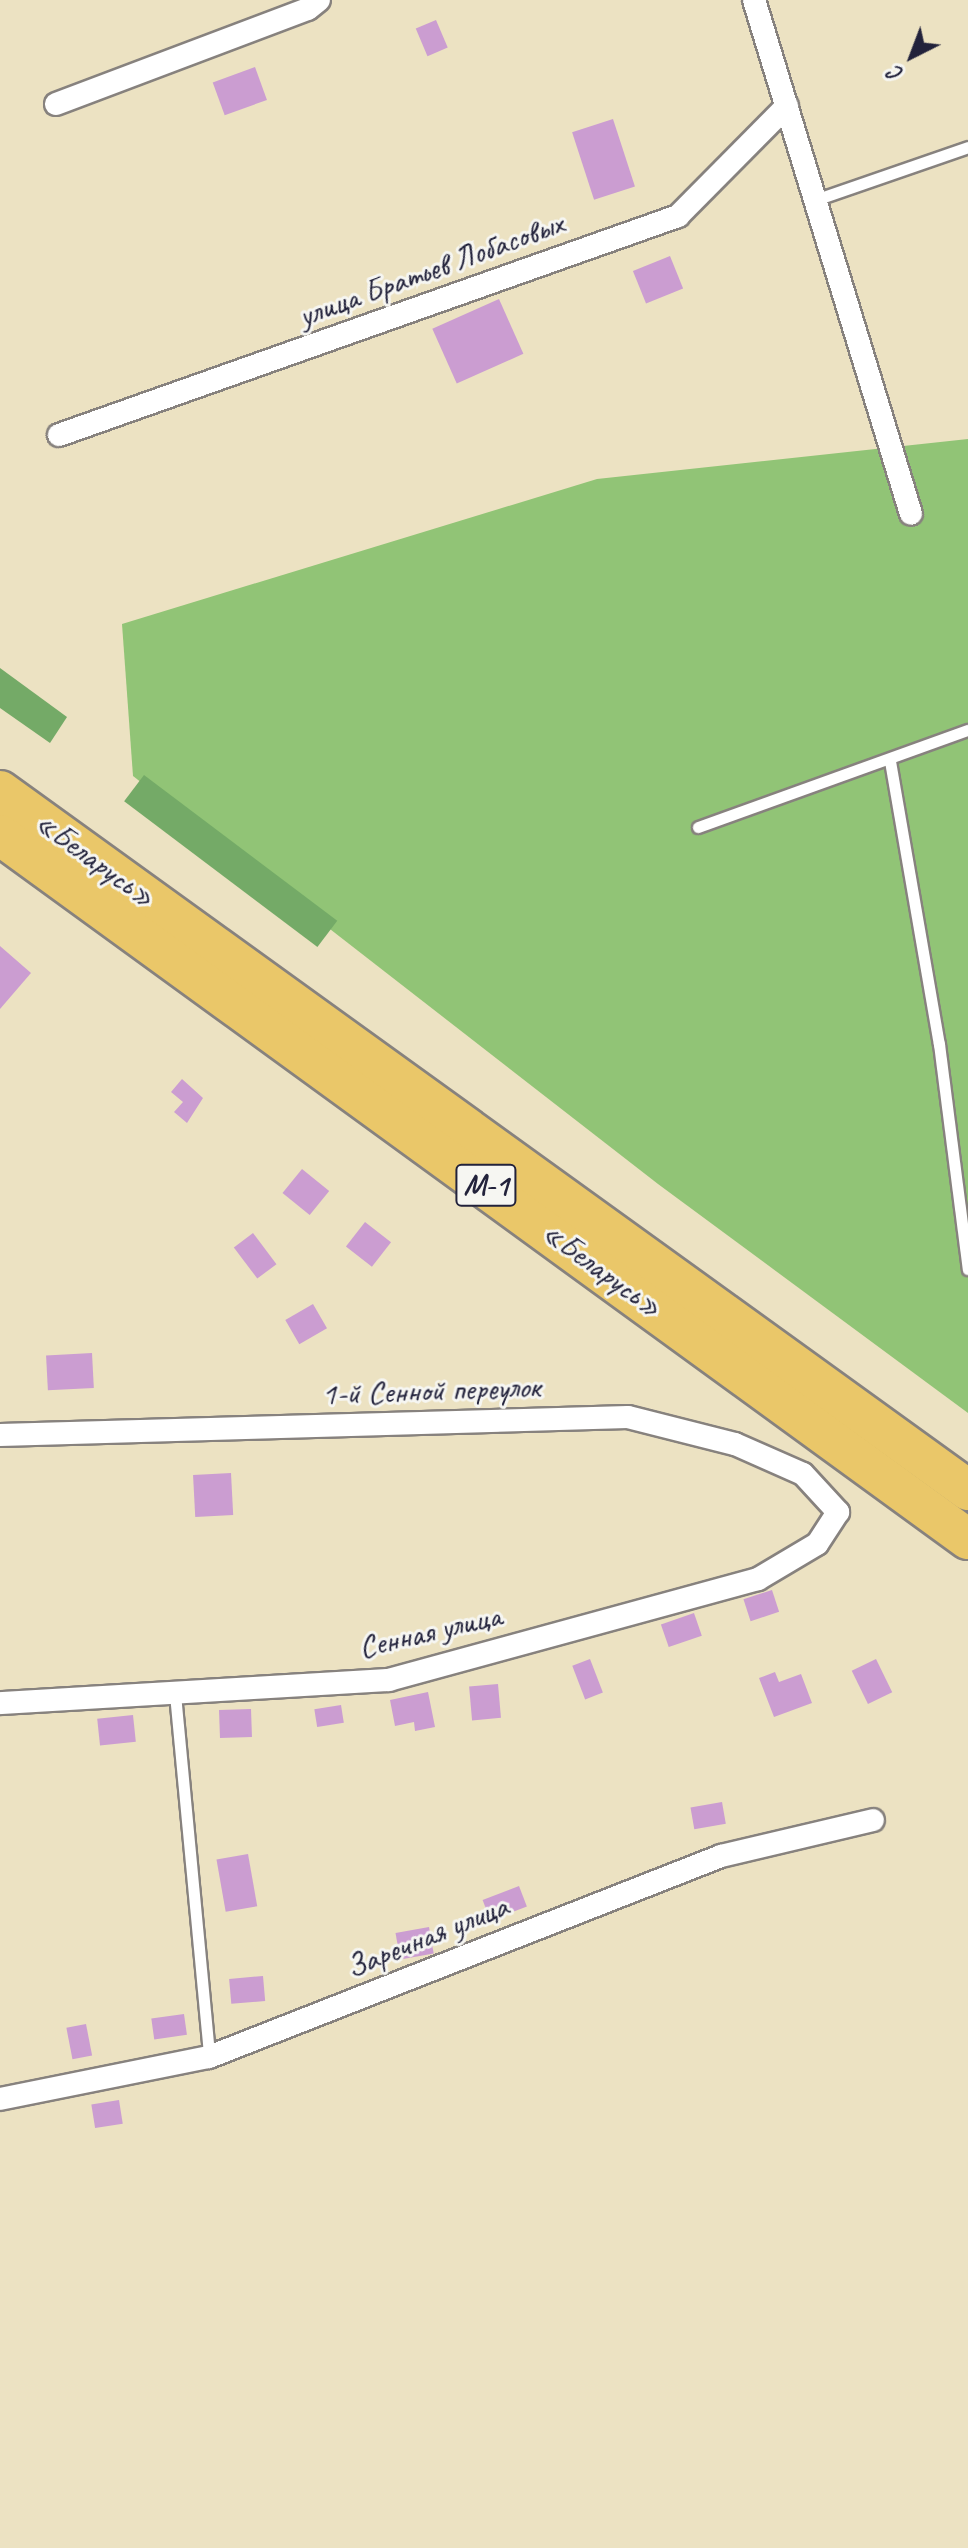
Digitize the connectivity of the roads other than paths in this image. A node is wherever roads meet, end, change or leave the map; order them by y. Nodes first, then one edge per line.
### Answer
1 (319, 0) edge
2 (754, 0) edge
3 (56, 104) dead end
4 (787, 106) junction
5 (968, 147) edge
6 (815, 200) junction
7 (59, 435) dead end
8 (911, 514) dead end
9 (968, 730) edge
10 (890, 761) junction
11 (0, 791) edge
12 (698, 827) dead end
13 (0, 835) edge
14 (968, 1269) edge
15 (0, 1435) edge
16 (968, 1490) edge
17 (838, 1512) joint
18 (968, 1539) edge
19 (175, 1694) junction
20 (0, 1703) edge
21 (873, 1820) dead end
22 (209, 2057) junction
23 (0, 2099) edge

1 - 3 street
2 - 4 street
4 - 6 street
4 - 7 street, улица Братьев Лобасовых
5 - 6 lane
6 - 8 street
9 - 10 lane
10 - 12 lane
10 - 14 lane
11 - 16 highway, «Беларусь» / М-1
13 - 18 highway, «Беларусь» / М-1
15 - 17 street, 1-й Сенной переулок
17 - 19 street, Сенная улица
19 - 20 street, Сенная улица
19 - 22 lane
21 - 22 street, Заречная улица
22 - 23 street, Заречная улица

